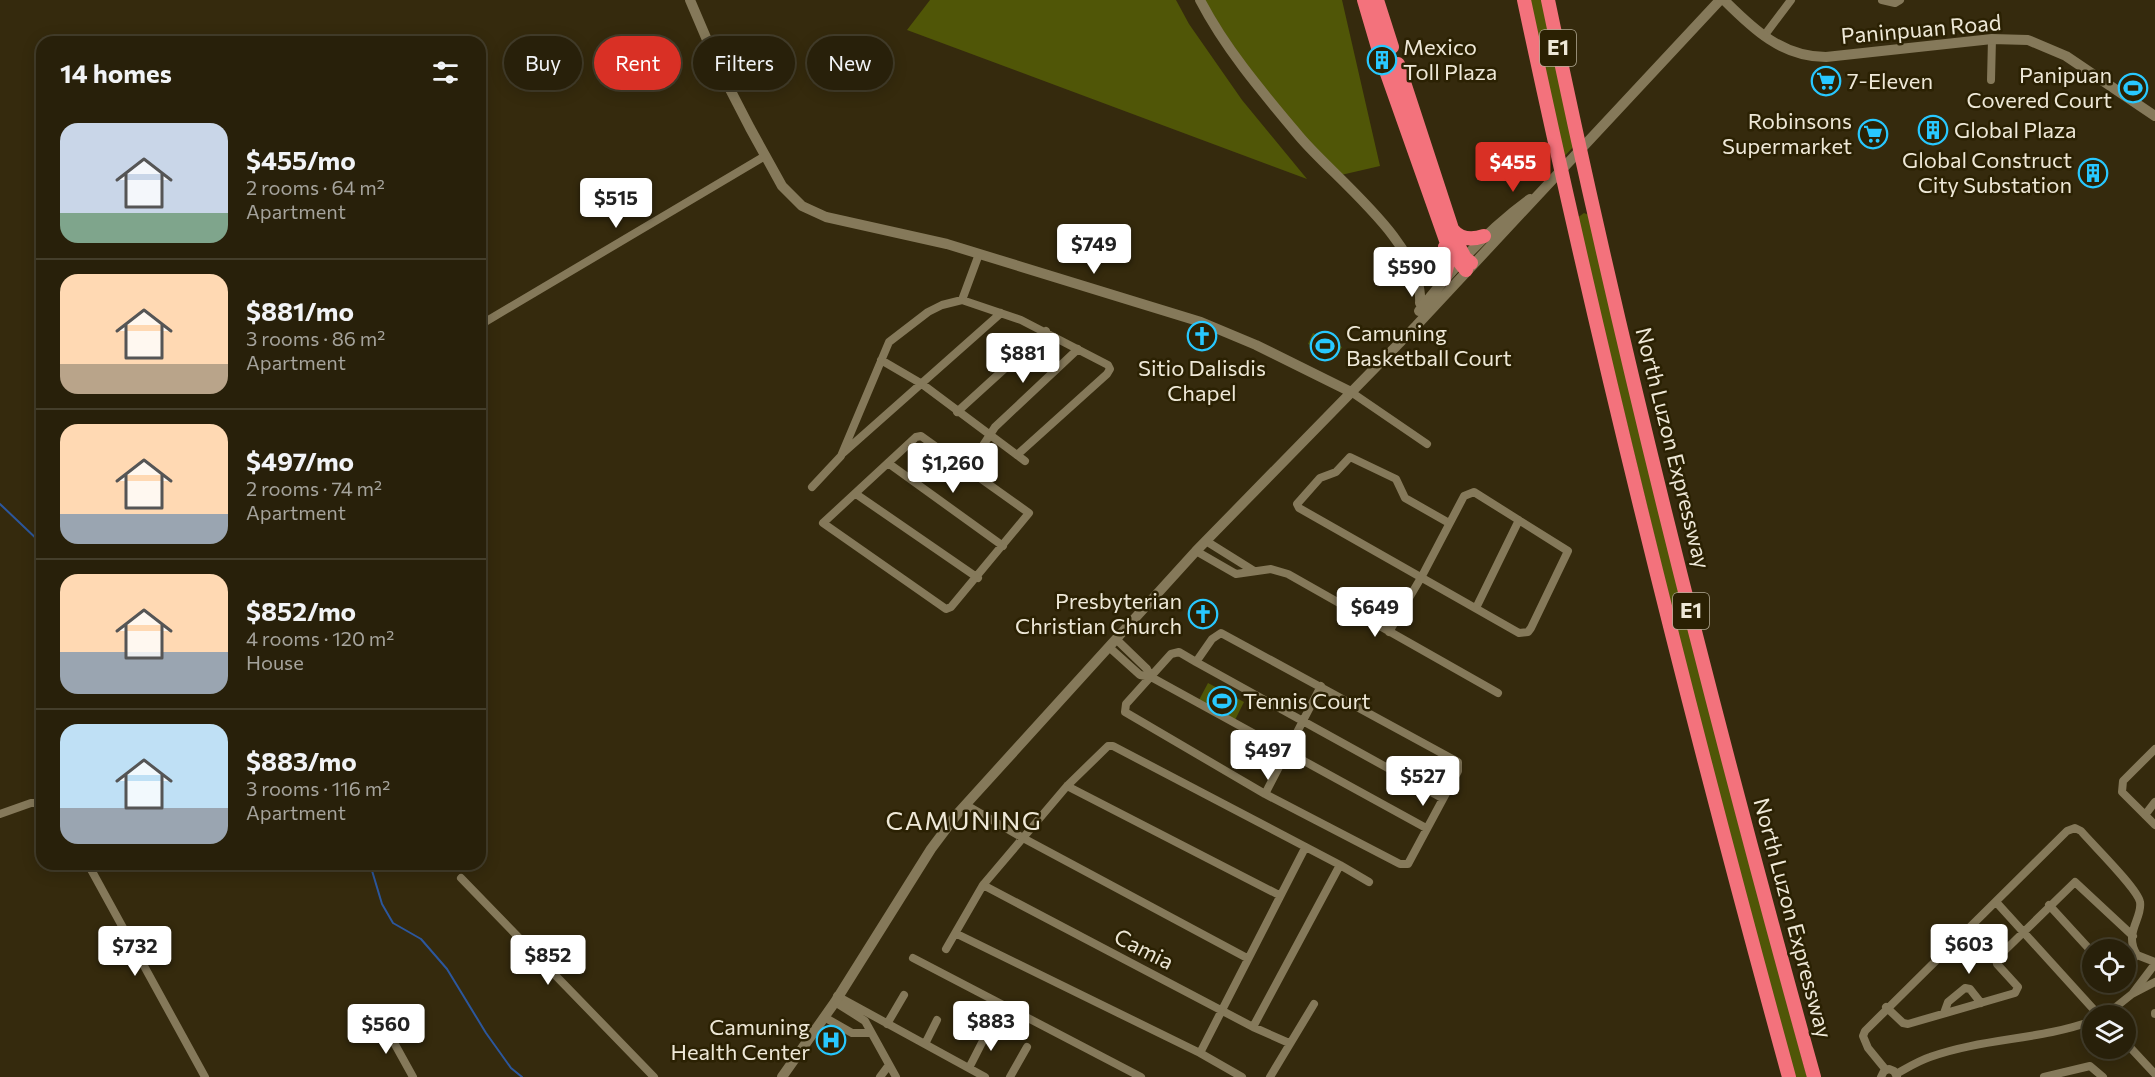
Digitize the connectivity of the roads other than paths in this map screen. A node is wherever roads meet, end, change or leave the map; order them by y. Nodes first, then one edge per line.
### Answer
1 (690, 0) edge
2 (1200, 0) edge
3 (1364, 0) edge
4 (1377, 0) edge
5 (1524, 0) edge
6 (1548, 0) edge
7 (1722, 0) edge
8 (1791, 0) edge
9 (1882, 0) edge
10 (1900, 0) edge
11 (1764, 36) junction
12 (1992, 39) junction
13 (1391, 66) dead end
14 (1991, 80) dead end
15 (2155, 116) edge
16 (765, 156) junction
17 (1545, 188) junction
18 (1447, 230) junction
19 (1484, 236) junction
20 (1445, 248) junction
21 (978, 254) junction
22 (1466, 263) junction
23 (1413, 272) junction
24 (1444, 279) junction
25 (962, 300) junction
26 (1425, 309) junction
27 (1001, 313) junction
28 (486, 321) edge
29 (1046, 331) junction
30 (1078, 349) junction
31 (881, 360) junction
32 (922, 384) junction
33 (1351, 392) junction
34 (957, 412) junction
35 (990, 435) junction
36 (1426, 444) dead end
37 (1017, 455) junction
38 (841, 456) junction
39 (1025, 461) dead end
40 (888, 463) junction
41 (969, 467) junction
42 (812, 487) dead end
43 (856, 494) junction
44 (1519, 520) junction
45 (1449, 523) junction
46 (1206, 541) junction
47 (1003, 546) junction
48 (1196, 551) junction
49 (1224, 552) junction
50 (1216, 564) junction
51 (1254, 571) junction
52 (1422, 576) junction
53 (978, 578) junction
54 (1476, 608) junction
55 (1389, 632) junction
56 (1113, 644) junction
57 (1134, 656) junction
58 (1196, 662) junction
59 (1127, 664) junction
60 (1151, 677) junction
61 (1321, 686) junction
62 (1497, 693) dead end
63 (1303, 719) junction
64 (2155, 749) edge
65 (1286, 753) junction
66 (1067, 786) junction
67 (1265, 794) junction
68 (1442, 798) junction
69 (2155, 802) edge
70 (36, 803) edge
71 (966, 805) junction
72 (0, 814) edge
73 (2145, 815) junction
74 (2155, 825) edge
75 (1425, 828) junction
76 (1023, 838) junction
77 (1305, 848) junction
78 (1340, 865) junction
79 (91, 870) edge
80 (461, 878) dead end
81 (1369, 882) dead end
82 (983, 885) junction
83 (1279, 895) junction
84 (1997, 903) junction
85 (2049, 905) junction
86 (2022, 932) junction
87 (957, 934) junction
88 (2133, 936) junction
89 (2082, 941) edge
90 (946, 950) dead end
91 (2137, 955) joint
92 (913, 958) dead end
93 (1247, 958) junction
94 (2155, 963) edge
95 (2155, 982) edge
96 (2132, 994) junction
97 (904, 996) dead end
98 (836, 999) junction
99 (1981, 1003) junction
100 (1314, 1004) dead end
101 (2086, 1005) edge
102 (2119, 1005) edge
103 (1886, 1007) junction
104 (1223, 1010) junction
105 (1944, 1013) junction
106 (824, 1017) junction
107 (937, 1020) dead end
108 (382, 1021) dead end
109 (887, 1023) junction
110 (2082, 1024) edge
111 (991, 1025) dead end
112 (1253, 1027) junction
113 (870, 1033) junction
114 (1289, 1043) junction
115 (925, 1044) junction
116 (1027, 1047) dead end
117 (1200, 1053) junction
118 (2136, 1054) edge
119 (889, 1065) junction
120 (969, 1068) junction
121 (1884, 1073) edge
122 (1128, 1074) edge
123 (2155, 1074) edge
124 (1897, 1075) edge
125 (205, 1077) edge
126 (413, 1077) edge
127 (654, 1077) edge
128 (782, 1077) edge
129 (880, 1077) edge
130 (896, 1077) edge
131 (985, 1077) edge
132 (1010, 1077) edge
133 (1141, 1077) edge
134 (1242, 1077) edge
135 (1270, 1077) edge
136 (1790, 1077) edge
137 (1814, 1077) edge
138 (2044, 1077) edge
139 (2103, 1077) edge

1 - 16 main road
2 - 23 main road
3 - 4 highway
5 - 136 highway, North Luzon Expressway / E1
6 - 137 highway, North Luzon Expressway / E1
7 - 11 main road, Paninpuan Road
7 - 17 main road
8 - 11 street
9 - 10 street
11 - 12 main road, Paninpuan Road
12 - 14 street
12 - 15 main road, Paninpuan Road
13 - 18 highway
16 - 21 main road
16 - 28 street
17 - 19 main road
17 - 22 main road
18 - 19 highway
18 - 20 highway
18 - 22 highway
19 - 22 main road
20 - 23 street
20 - 24 highway
21 - 25 street
21 - 33 main road
22 - 24 main road
22 - 26 main road
23 - 26 main road
24 - 26 main road
25 - 27 street
25 - 31 street
26 - 33 main road
27 - 29 street
27 - 32 street
29 - 30 street
29 - 34 street
30 - 35 street
30 - 37 street
31 - 32 street
31 - 38 street
32 - 34 street
32 - 38 street
33 - 36 street
33 - 46 main road
34 - 35 street
35 - 37 street
35 - 41 street
37 - 39 street
38 - 42 street
40 - 41 street
40 - 43 street
40 - 47 street
41 - 47 street
43 - 53 street
43 - 53 street
44 - 45 street
44 - 54 street
44 - 54 street
45 - 52 street
45 - 52 street
46 - 48 main road
46 - 49 street
47 - 53 street
48 - 50 street
48 - 56 main road
49 - 50 street
49 - 51 street
50 - 51 street
51 - 55 street
52 - 54 street
52 - 55 street
55 - 62 street
56 - 57 street
56 - 59 street
56 - 71 main road
57 - 59 street
57 - 60 street
58 - 60 street
58 - 61 street
58 - 63 street
59 - 60 street
60 - 65 street
60 - 67 street
61 - 63 street
61 - 68 street
63 - 65 street
63 - 68 street
64 - 73 street
65 - 67 street
65 - 75 street
66 - 76 street
66 - 77 street
66 - 83 street
67 - 75 street
68 - 75 street
69 - 73 street
70 - 72 street
71 - 76 street
71 - 98 main road
73 - 74 street
76 - 82 street
76 - 93 street
77 - 78 street
77 - 83 street
78 - 81 street
78 - 112 street
79 - 125 street
80 - 127 street
82 - 87 street
82 - 104 street, Camia
83 - 93 street
84 - 86 street
84 - 88 street
84 - 103 street
85 - 86 street
85 - 88 street
85 - 89 street
86 - 99 street
86 - 101 street
87 - 90 street
87 - 117 street
88 - 91 street
91 - 94 street
92 - 122 street
93 - 104 street
94 - 96 street
95 - 96 street
96 - 102 street
97 - 109 street
98 - 106 main road
98 - 109 street
98 - 113 street
99 - 105 street
99 - 105 street
100 - 114 street
103 - 105 street
103 - 121 street
104 - 112 street, Camia
104 - 117 street
106 - 113 street
106 - 128 main road
107 - 115 street
108 - 126 street
109 - 115 street
110 - 124 street
111 - 120 street
112 - 114 street, Camia
113 - 119 street
114 - 135 street
115 - 120 street
116 - 132 street
117 - 134 street
118 - 123 street
119 - 129 street
119 - 130 street
120 - 131 street
121 - 124 street
122 - 133 street
138 - 139 street

